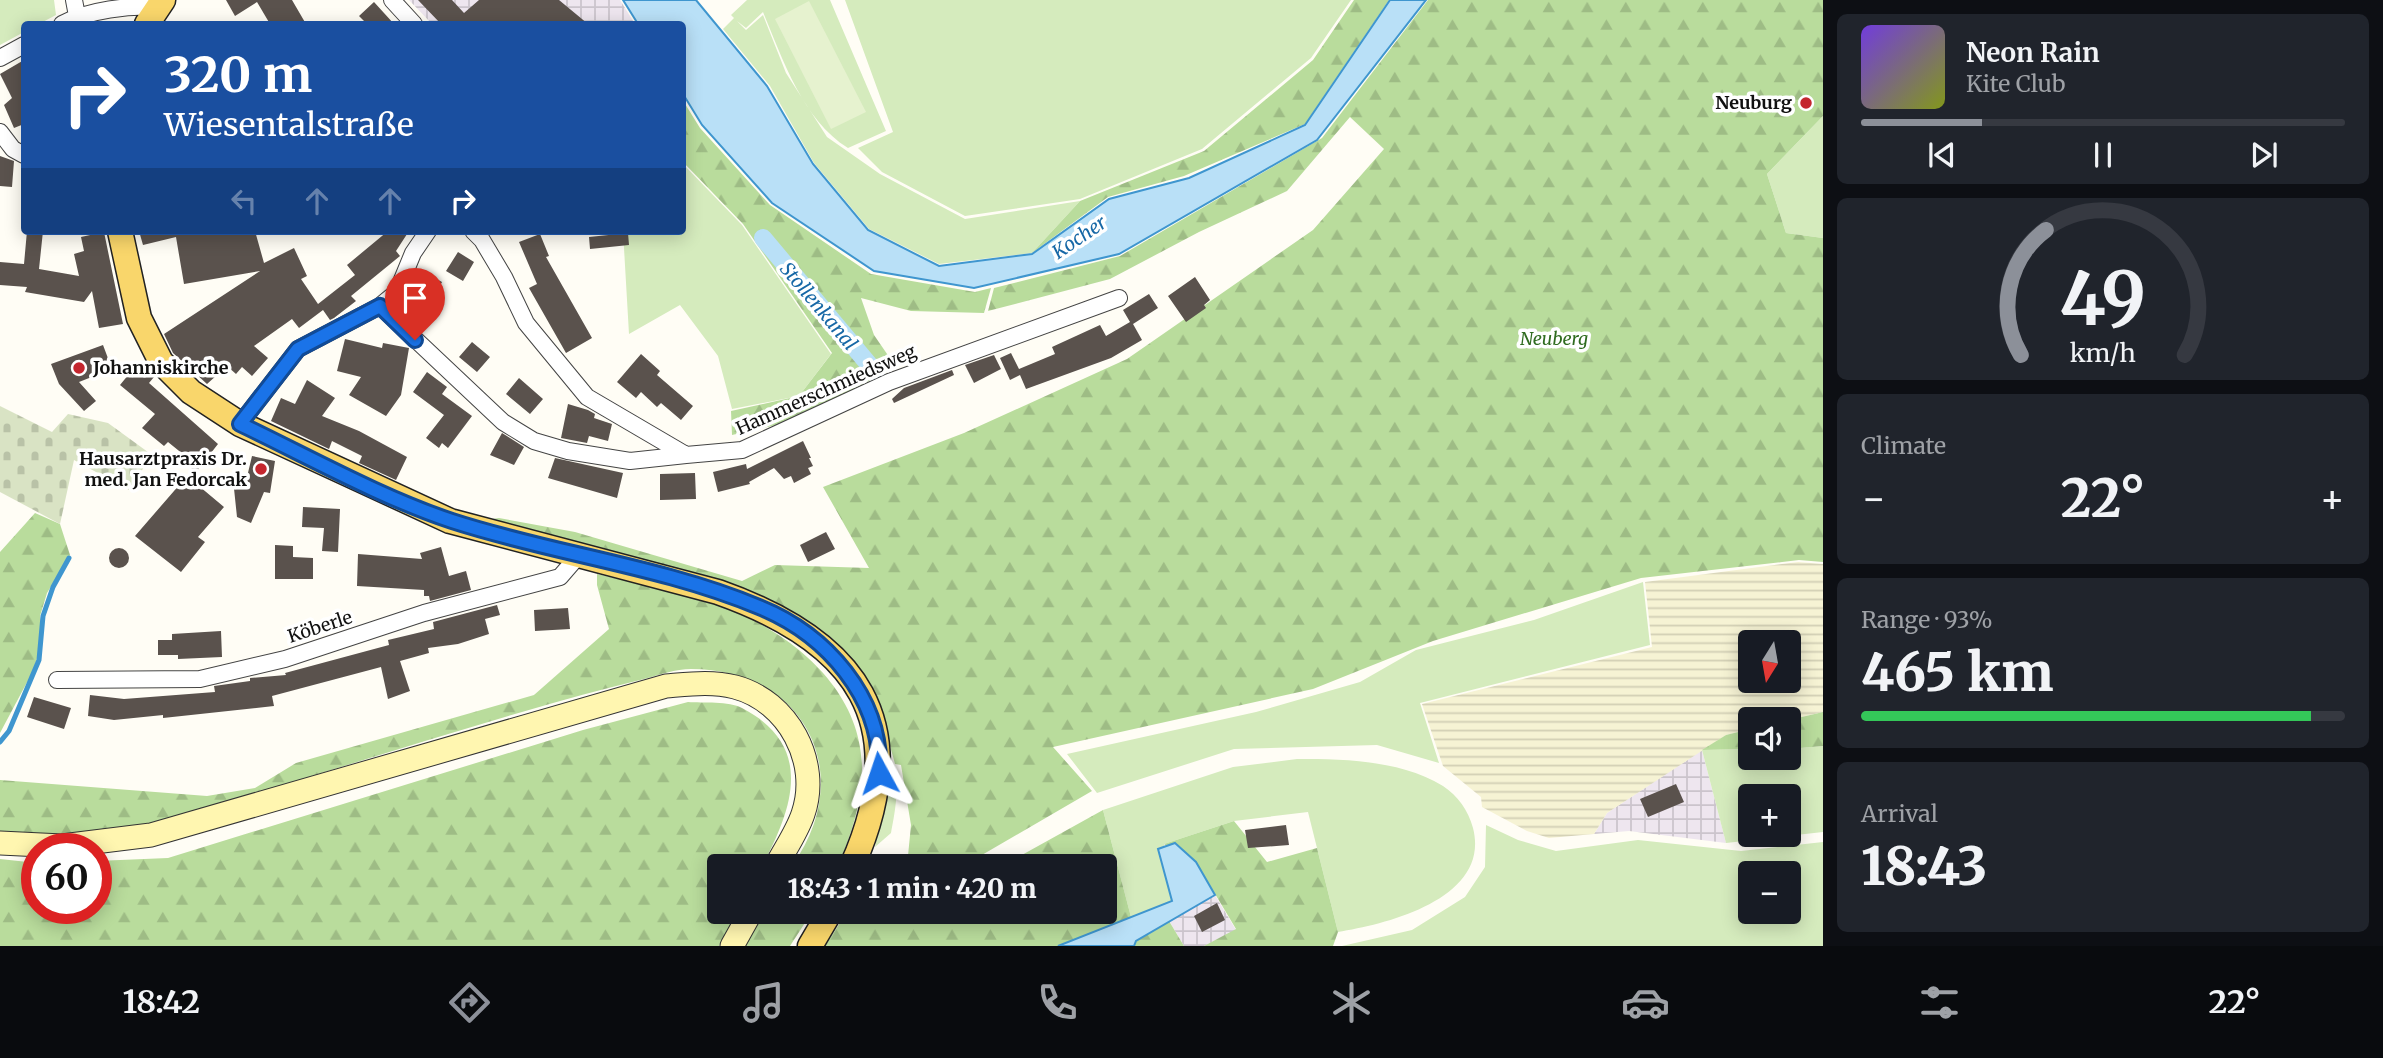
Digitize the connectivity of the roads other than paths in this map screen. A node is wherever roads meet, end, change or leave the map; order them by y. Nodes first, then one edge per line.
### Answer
1 (391, 0) edge
2 (156, 11) edge
3 (79, 14) edge
4 (411, 21) edge
5 (21, 47) edge
6 (0, 58) edge
7 (0, 132) edge
8 (21, 153) edge
9 (121, 235) edge
10 (425, 235) edge
11 (477, 235) edge
12 (1119, 298) dead end
13 (380, 306) junction
14 (240, 424) junction
15 (686, 455) junction
16 (579, 555) junction
17 (57, 680) dead end
18 (0, 843) edge
19 (782, 854) edge
20 (858, 854) edge
21 (744, 924) edge
22 (823, 924) edge
23 (732, 946) edge
24 (810, 946) edge

1 - 4 street
2 - 3 street
5 - 6 street
7 - 8 street
9 - 14 main road
10 - 13 street
11 - 15 street
12 - 15 street, Hammerschmiedsweg
13 - 14 street
13 - 15 street, Hammerschmiedsweg
14 - 16 main road
16 - 17 street, Köberle
16 - 20 main road
18 - 19 main road
21 - 23 main road
22 - 24 main road

